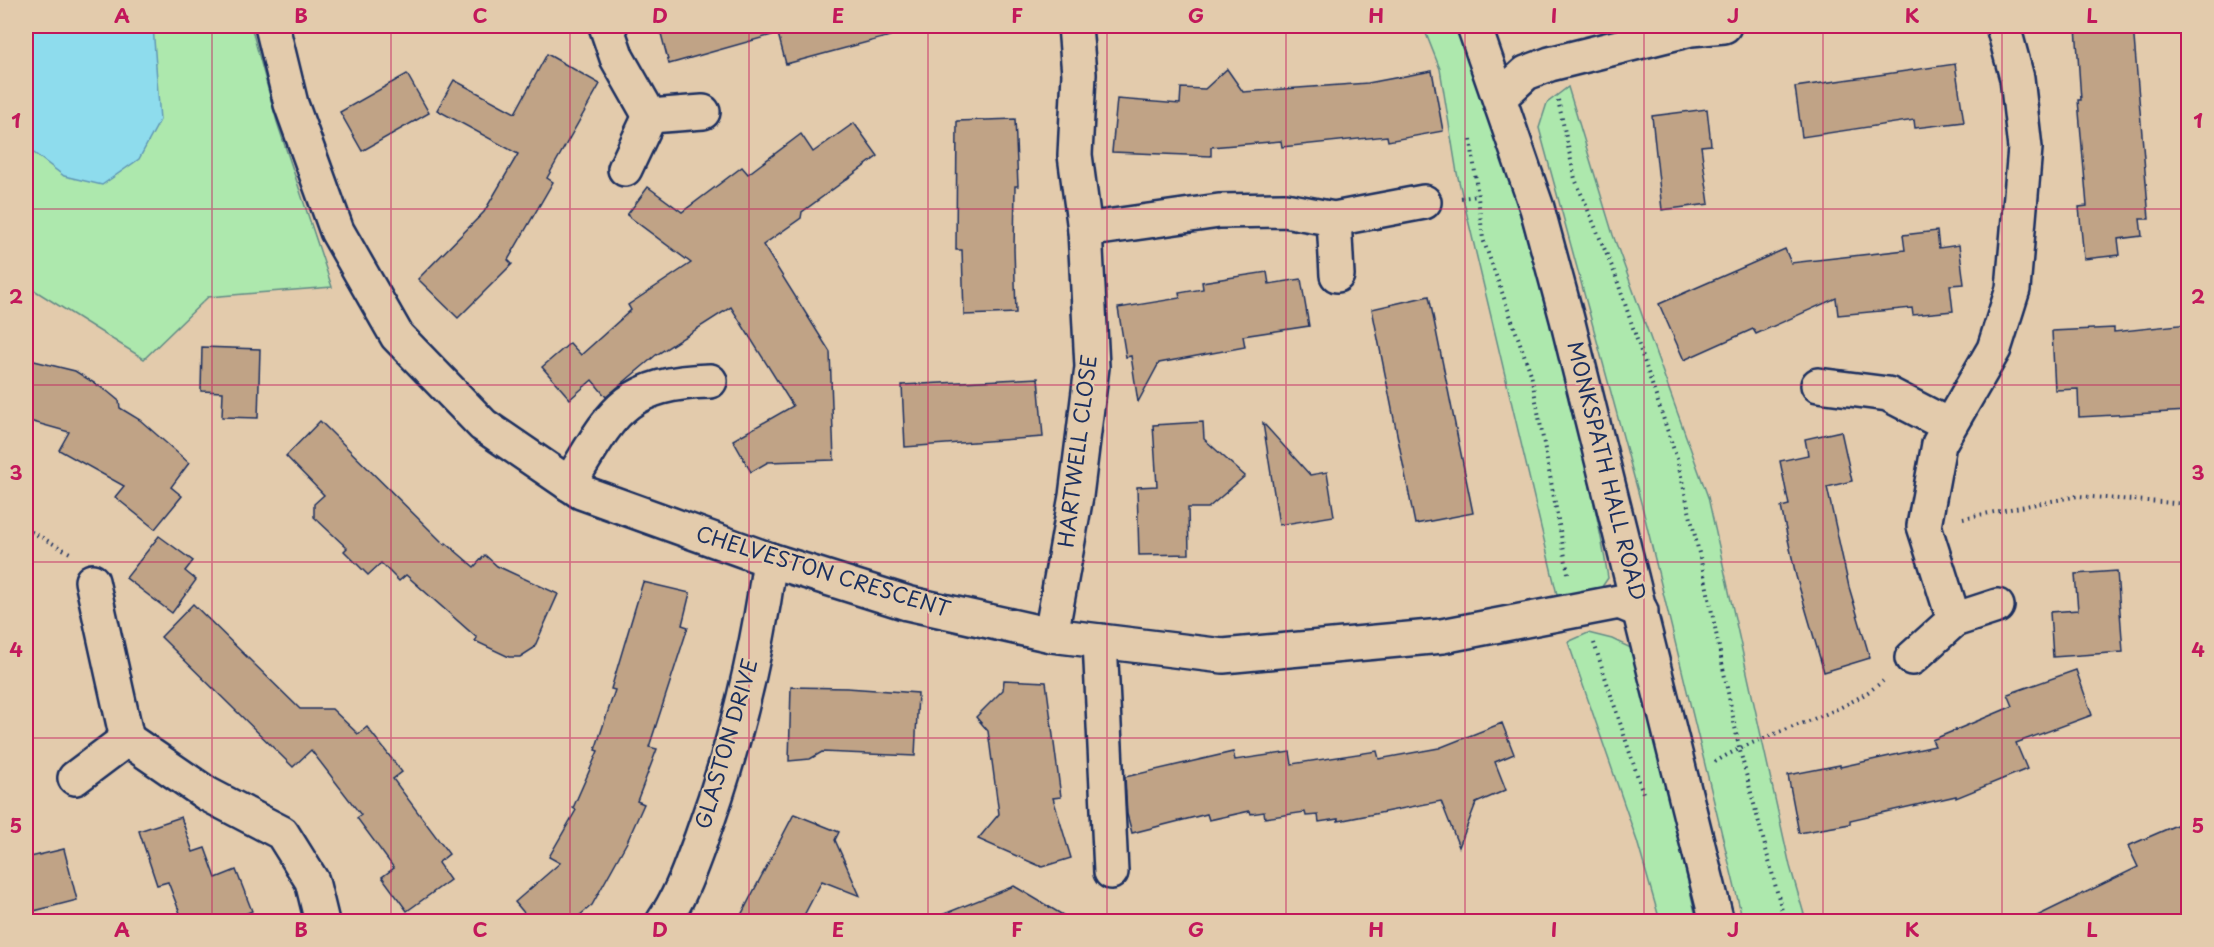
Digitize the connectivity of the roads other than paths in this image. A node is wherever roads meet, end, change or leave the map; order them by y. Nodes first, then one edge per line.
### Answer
1 (272, 26) edge
2 (606, 26) edge
3 (1075, 26) edge
4 (1474, 26) edge
5 (1724, 26) edge
6 (2003, 26) edge
7 (1500, 97) junction
8 (703, 112) dead end
9 (650, 116) junction
10 (626, 169) dead end
11 (1424, 202) dead end
12 (1334, 219) junction
13 (1086, 230) junction
14 (1337, 275) dead end
15 (710, 381) dead end
16 (1818, 385) dead end
17 (1948, 425) junction
18 (569, 484) junction
19 (770, 560) junction
20 (92, 581) road end
21 (1997, 606) dead end
22 (1641, 611) junction
23 (1954, 620) junction
24 (1051, 635) junction
25 (1100, 641) junction
26 (1912, 658) road end
27 (127, 739) junction
28 (75, 778) dead end
29 (1111, 872) dead end
30 (322, 921) edge
31 (663, 921) edge
32 (1717, 921) edge

1 - 18 street, CHELVESTON CRESCENT
2 - 9 street
3 - 13 street, HARTWELL CLOSE
4 - 7 street, MONKSPATH HALL ROAD
5 - 7 street
6 - 17 street
7 - 22 street, MONKSPATH HALL ROAD
8 - 9 street
9 - 10 street
11 - 12 street
12 - 13 street
12 - 14 street
13 - 24 street, HARTWELL CLOSE
15 - 18 street
16 - 17 street
17 - 23 street
18 - 19 street, CHELVESTON CRESCENT
19 - 24 street, CHELVESTON CRESCENT
19 - 31 street, GLASTON DRIVE
20 - 27 street
21 - 23 street
22 - 25 street, CHELVESTON CRESCENT
22 - 32 street, MONKSPATH HALL ROAD
23 - 26 street
24 - 25 street, CHELVESTON CRESCENT
25 - 29 street
27 - 28 street
27 - 30 street

